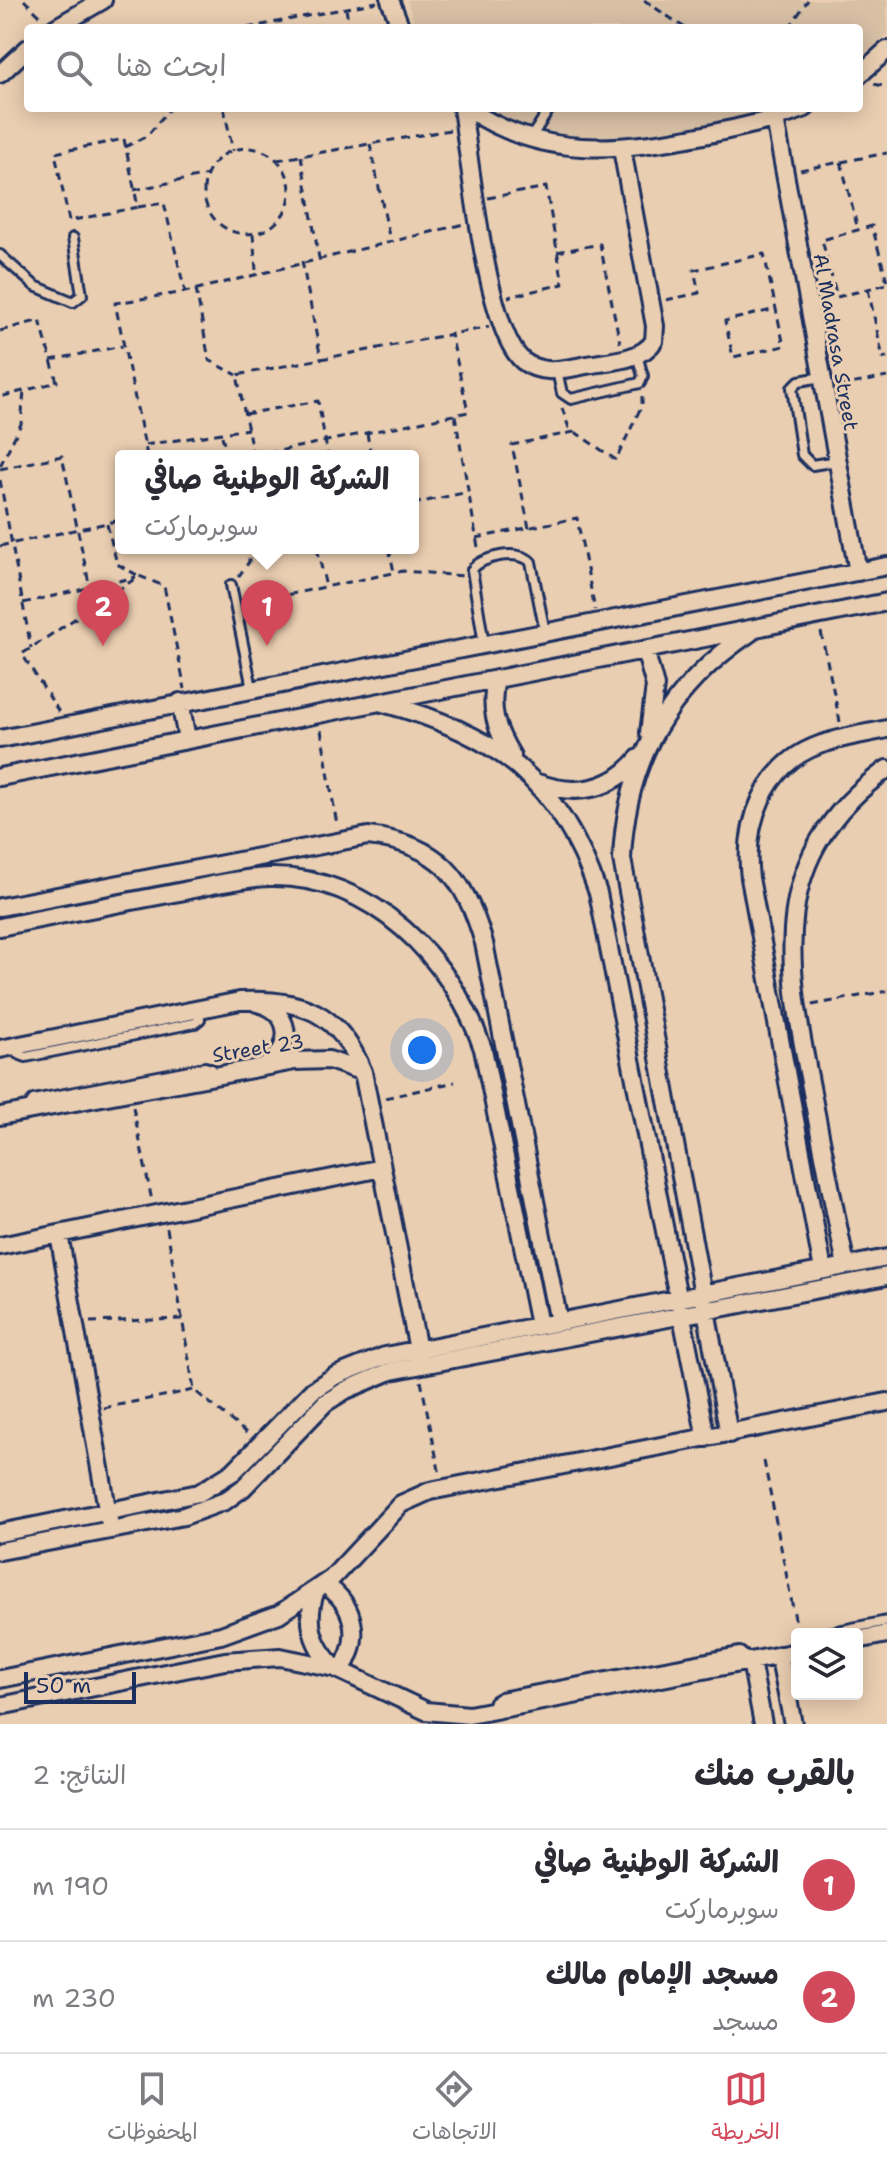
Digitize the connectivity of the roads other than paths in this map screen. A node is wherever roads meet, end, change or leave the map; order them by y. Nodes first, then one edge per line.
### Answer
1 (389, 0) edge
2 (94, 2) edge
3 (60, 24) edge
4 (399, 24) edge
5 (887, 50) edge
6 (24, 52) edge
7 (863, 71) edge
8 (0, 74) edge
9 (464, 112) edge
10 (471, 112) edge
11 (548, 112) edge
12 (794, 112) edge
13 (775, 119) junction
14 (530, 140) junction
15 (622, 149) junction
16 (73, 238) dead end
17 (0, 255) edge
18 (630, 356) junction
19 (557, 371) junction
20 (823, 383) junction
21 (837, 461) junction
22 (887, 566) edge
23 (858, 572) junction
24 (231, 585) road end
25 (887, 602) edge
26 (758, 627) junction
27 (545, 632) junction
28 (484, 644) junction
29 (645, 650) junction
30 (496, 679) junction
31 (252, 688) junction
32 (184, 701) junction
33 (378, 702) junction
34 (887, 729) edge
35 (0, 739) edge
36 (187, 739) junction
37 (642, 753) junction
38 (515, 763) junction
39 (887, 769) edge
40 (0, 777) edge
41 (537, 783) junction
42 (89, 889) junction
43 (0, 907) edge
44 (94, 908) junction
45 (0, 927) edge
46 (240, 1001) junction
47 (8, 1048) edge
48 (267, 1065) junction
49 (363, 1072) junction
50 (215, 1075) junction
51 (28, 1110) junction
52 (0, 1116) edge
53 (382, 1168) junction
54 (59, 1234) junction
55 (0, 1246) edge
56 (887, 1258) edge
57 (846, 1266) junction
58 (823, 1270) junction
59 (887, 1276) edge
60 (702, 1294) junction
61 (677, 1299) junction
62 (705, 1311) junction
63 (681, 1316) junction
64 (559, 1322) junction
65 (539, 1325) junction
66 (419, 1360) junction
67 (887, 1402) edge
68 (729, 1434) junction
69 (706, 1438) junction
70 (110, 1521) junction
71 (0, 1533) edge
72 (0, 1551) edge
73 (320, 1587) junction
74 (887, 1621) edge
75 (852, 1628) edge
76 (887, 1634) edge
77 (863, 1639) edge
78 (791, 1652) edge
79 (779, 1655) junction
80 (751, 1661) junction
81 (338, 1669) junction
82 (0, 1679) edge
83 (0, 1706) edge
84 (763, 1724) edge
85 (793, 1724) edge

1 - 4 street
2 - 3 street
5 - 7 street
6 - 8 street
9 - 19 street
10 - 14 street
11 - 14 lane
12 - 13 street
13 - 15 street
13 - 20 street, Al Madrasa Street
14 - 15 street
15 - 18 street
16 - 17 lane
18 - 19 street
18 - 19 lane
20 - 21 street, Al Madrasa Street
20 - 21 lane
21 - 23 street, Al Madrasa Street
22 - 23 street
23 - 27 street
24 - 31 lane
25 - 26 street
26 - 29 street
26 - 37 street
27 - 28 street
27 - 28 lane
28 - 31 street
29 - 30 street
29 - 37 street
30 - 33 street
30 - 38 street
31 - 32 street
32 - 35 street
32 - 36 street
33 - 36 street
33 - 38 street
34 - 58 street
36 - 40 street
37 - 41 street
37 - 60 street
38 - 41 street
39 - 57 street
41 - 61 street
42 - 43 street
42 - 44 street
42 - 64 street
44 - 45 street
44 - 65 street
46 - 47 street, Street 23
46 - 48 street
46 - 49 street, Street 23
48 - 49 street, Street 23
48 - 50 street, Street 23
49 - 53 street
50 - 51 street, Street 23
50 - 51 lane
51 - 52 street, Street 23
53 - 54 street
53 - 66 street
54 - 55 street
54 - 70 street
56 - 57 street
57 - 58 street
58 - 60 street
59 - 62 street
60 - 61 street
60 - 62 street
61 - 63 street
61 - 64 street
62 - 63 street
62 - 68 street
63 - 66 street
63 - 69 street
64 - 65 street
65 - 66 street
66 - 70 street
66 - 70 street
67 - 68 street
68 - 69 street
69 - 73 street
70 - 71 street
70 - 72 street
73 - 81 street
73 - 81 street
73 - 82 street
74 - 75 lane
76 - 77 street
78 - 79 street
79 - 80 street
79 - 85 street
80 - 81 street
80 - 84 street
81 - 83 street

